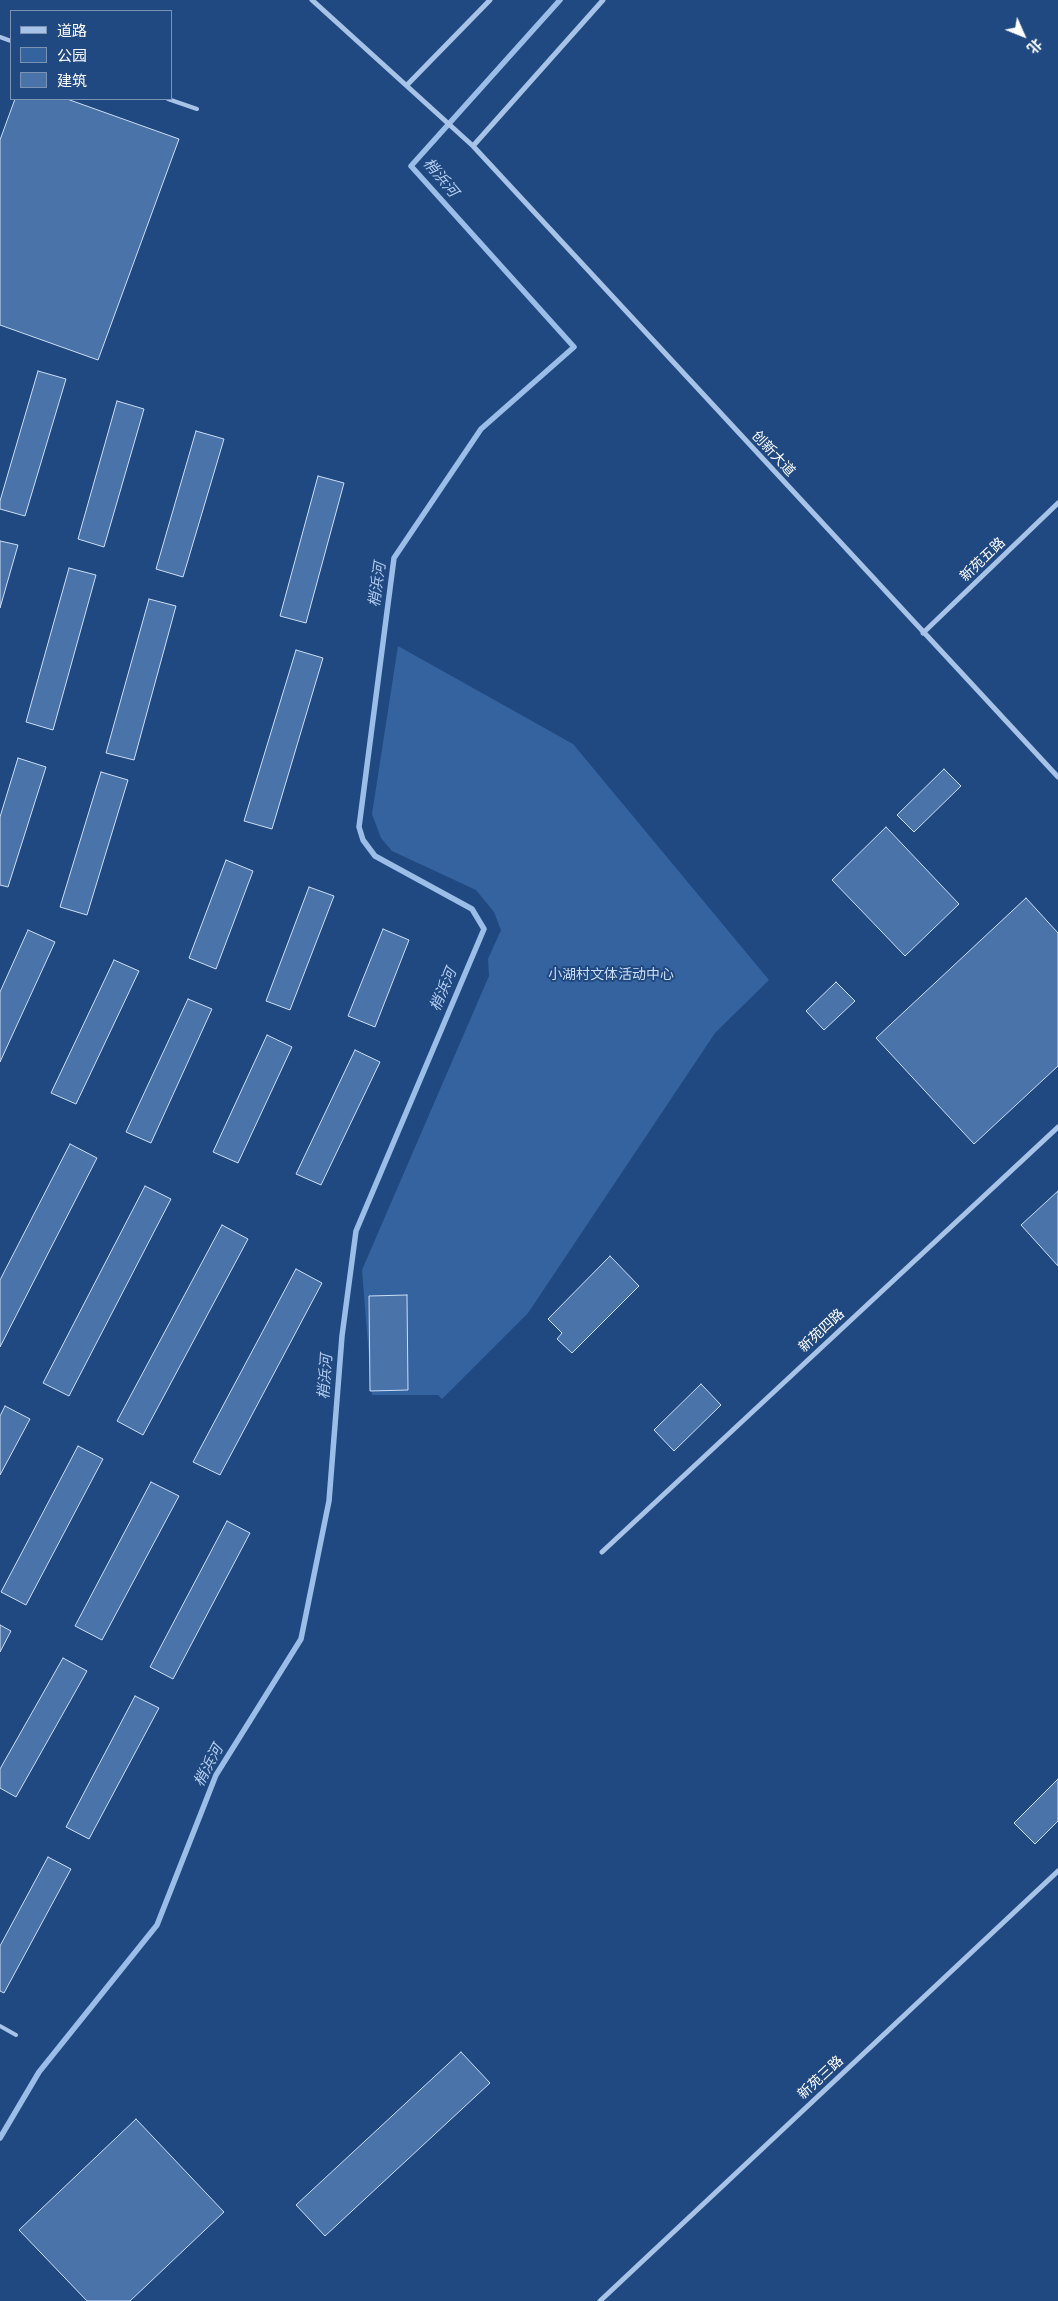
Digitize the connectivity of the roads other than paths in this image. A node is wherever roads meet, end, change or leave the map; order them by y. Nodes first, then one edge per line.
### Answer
1 (312, 0) edge
2 (490, 0) edge
3 (603, 0) edge
4 (407, 85) junction
5 (171, 100) edge
6 (197, 110) dead end
7 (473, 146) junction
8 (1058, 503) edge
9 (923, 633) junction
10 (1058, 777) edge
11 (1058, 1127) edge
12 (602, 1552) dead end
13 (1058, 1871) edge
14 (0, 2026) edge
15 (16, 2034) dead end
16 (600, 2301) edge

1 - 4 street, 创新大道
2 - 4 street
3 - 7 street
4 - 7 street, 创新大道
5 - 6 lane
7 - 9 street, 创新大道
8 - 9 street, 新苑五路
9 - 10 street, 创新大道
11 - 12 street, 新苑四路
13 - 16 street, 新苑三路
14 - 15 lane

